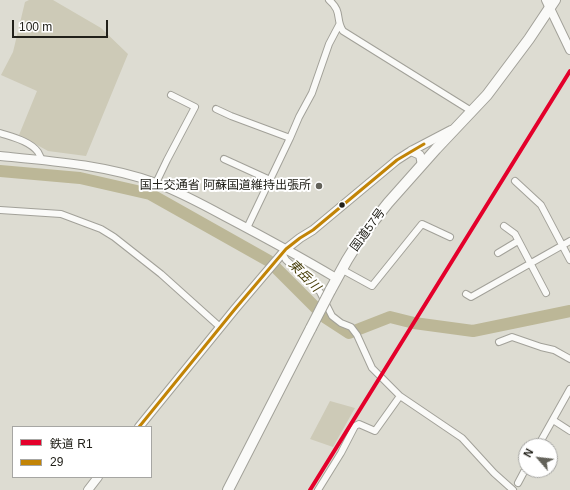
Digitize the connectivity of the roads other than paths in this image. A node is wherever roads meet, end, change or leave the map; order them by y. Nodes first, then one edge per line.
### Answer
1 (330, 0) edge
2 (337, 3) edge
3 (550, 3) edge
4 (339, 25) junction
5 (570, 50) edge
6 (172, 95) dead end
7 (216, 109) dead end
8 (473, 112) junction
9 (455, 129) junction
10 (0, 133) edge
11 (290, 138) junction
12 (411, 151) junction
13 (0, 156) edge
14 (224, 158) dead end
15 (42, 160) junction
16 (422, 165) junction
17 (270, 180) junction
18 (515, 181) dead end
19 (156, 183) junction
20 (0, 210) edge
21 (504, 226) dead end
22 (247, 228) junction
23 (450, 237) dead end
24 (518, 241) junction
25 (570, 241) edge
26 (562, 245) junction
27 (283, 253) junction
28 (498, 253) dead end
29 (570, 260) edge
30 (530, 263) junction
31 (338, 274) junction
32 (546, 293) dead end
33 (466, 294) dead end
34 (220, 327) junction
35 (499, 342) dead end
36 (570, 359) edge
37 (570, 389) edge
38 (400, 396) junction
39 (553, 420) junction
40 (140, 426) edge
41 (570, 430) edge
42 (543, 438) edge
43 (97, 478) edge
44 (521, 478) edge
45 (518, 483) dead end
46 (88, 490) edge
47 (228, 490) edge
48 (318, 490) edge
49 (513, 490) edge

1 - 2 street
2 - 4 street
3 - 5 street
3 - 8 highway, 国道57号
4 - 8 street
4 - 11 street
6 - 19 street
7 - 11 street
8 - 9 highway, 国道57号
9 - 12 street
9 - 16 highway, 国道57号
10 - 15 street
11 - 17 street
12 - 16 street
12 - 27 street
13 - 15 street
14 - 17 street
15 - 19 street
16 - 31 highway, 国道57号
17 - 22 street
18 - 26 street
19 - 22 street
20 - 34 street
21 - 24 street
22 - 27 street
23 - 31 street
24 - 28 street
24 - 30 street
25 - 26 street
26 - 29 street
26 - 30 street
27 - 31 street
27 - 34 street
27 - 38 street
30 - 32 street
30 - 33 street
31 - 47 highway, 国道57号, bridge
34 - 40 street
35 - 36 street
37 - 39 street
38 - 48 street
38 - 49 street
39 - 41 street
39 - 42 street
43 - 46 street
44 - 45 street

